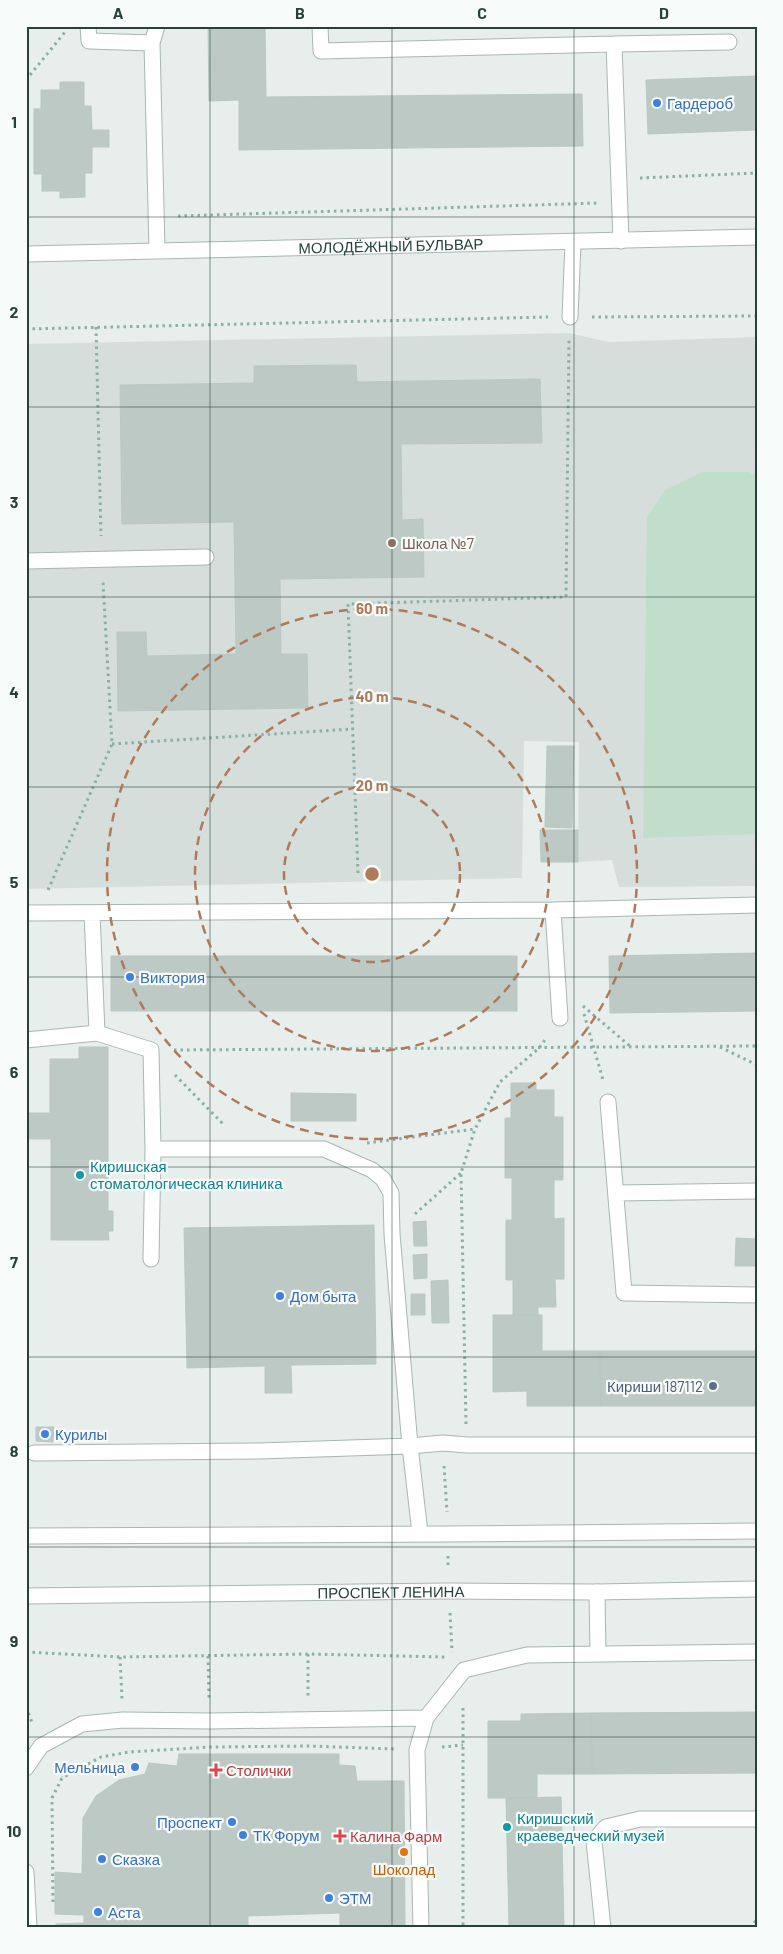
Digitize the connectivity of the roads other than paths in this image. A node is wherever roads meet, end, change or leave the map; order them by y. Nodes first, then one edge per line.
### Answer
1 (88, 26) edge
2 (157, 26) edge
3 (320, 26) edge
4 (729, 42) dead end
5 (152, 43) junction
6 (614, 44) junction
7 (757, 238) edge
8 (622, 241) junction
9 (572, 243) junction
10 (157, 250) junction
11 (26, 254) edge
12 (570, 317) road end
13 (206, 557) dead end
14 (26, 561) edge
15 (757, 905) edge
16 (553, 910) junction
17 (92, 912) junction
18 (32, 913) edge
19 (560, 1018) road end
20 (97, 1033) junction
21 (26, 1040) edge
22 (608, 1102) road end
23 (153, 1149) junction
24 (757, 1191) edge
25 (616, 1193) junction
26 (151, 1258) dead end
27 (757, 1295) edge
28 (757, 1445) edge
29 (410, 1446) junction
30 (34, 1454) dead end
31 (757, 1531) edge
32 (420, 1533) junction
33 (26, 1536) edge
34 (757, 1589) edge
35 (597, 1592) junction
36 (26, 1596) edge
37 (757, 1652) edge
38 (598, 1653) junction
39 (426, 1718) junction
40 (26, 1768) edge
41 (757, 1819) edge
42 (26, 1872) edge
43 (29, 1928) edge
44 (421, 1928) edge
45 (603, 1928) edge

1 - 5 street
2 - 5 street
3 - 6 street
4 - 6 street
5 - 10 street
6 - 8 street
7 - 8 street, МОЛОДЁЖНЫЙ БУЛЬВАР
8 - 9 street, МОЛОДЁЖНЫЙ БУЛЬВАР
9 - 10 street, МОЛОДЁЖНЫЙ БУЛЬВАР
9 - 12 street
10 - 11 street, МОЛОДЁЖНЫЙ БУЛЬВАР
13 - 14 street
15 - 16 street
16 - 17 street
16 - 19 street
17 - 18 street
17 - 20 street
20 - 21 street
20 - 23 street
22 - 25 street
23 - 26 street
23 - 29 street
24 - 25 street
25 - 27 street
28 - 29 street
29 - 30 street
29 - 32 street
31 - 32 street
32 - 33 street
34 - 35 street, ПРОСПЕКТ ЛЕНИНА
35 - 36 street, ПРОСПЕКТ ЛЕНИНА
35 - 38 street
37 - 38 street
38 - 39 street
39 - 40 street
39 - 44 street
41 - 45 street
42 - 43 street

